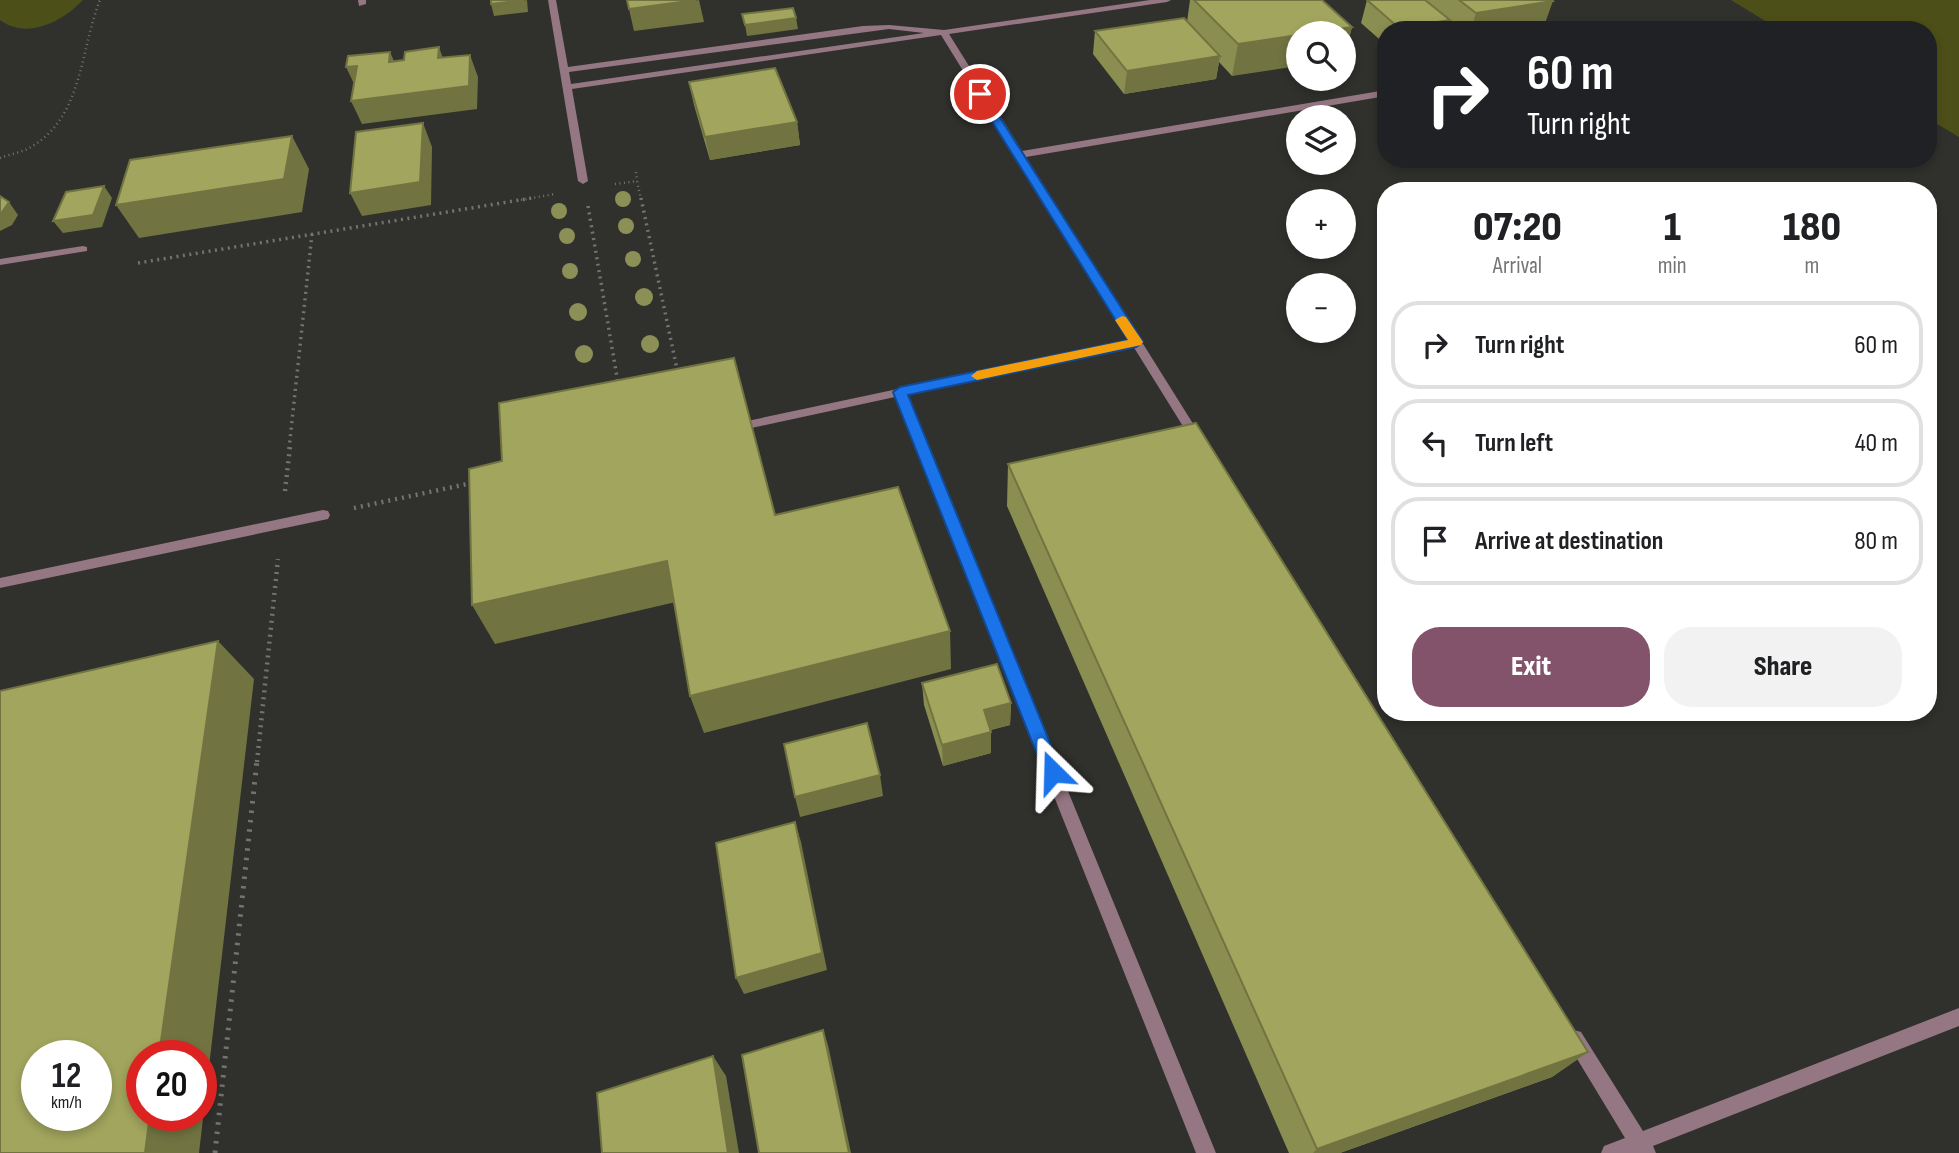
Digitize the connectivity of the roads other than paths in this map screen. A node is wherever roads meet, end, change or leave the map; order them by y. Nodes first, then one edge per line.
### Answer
1 (552, 0) edge
2 (1167, 0) edge
3 (943, 32) junction
4 (564, 70) junction
5 (568, 87) junction
6 (1377, 95) edge
7 (1018, 155) junction
8 (584, 185) road end
9 (83, 249) dead end
10 (0, 262) edge
11 (1136, 342) junction
12 (900, 392) junction
13 (718, 431) edge
14 (1202, 448) edge
15 (323, 515) road end
16 (0, 583) edge
17 (1959, 1017) edge
18 (1565, 1024) edge
19 (1643, 1147) edge
20 (1206, 1153) edge
21 (1611, 1153) edge

1 - 4 lane
2 - 3 lane
3 - 4 lane
3 - 5 lane
3 - 7 lane
4 - 5 lane
5 - 8 lane
6 - 7 lane
7 - 11 lane
9 - 10 lane
11 - 12 lane
11 - 14 lane
12 - 13 lane
12 - 20 lane
15 - 16 lane
17 - 19 lane
18 - 19 lane
19 - 21 lane

